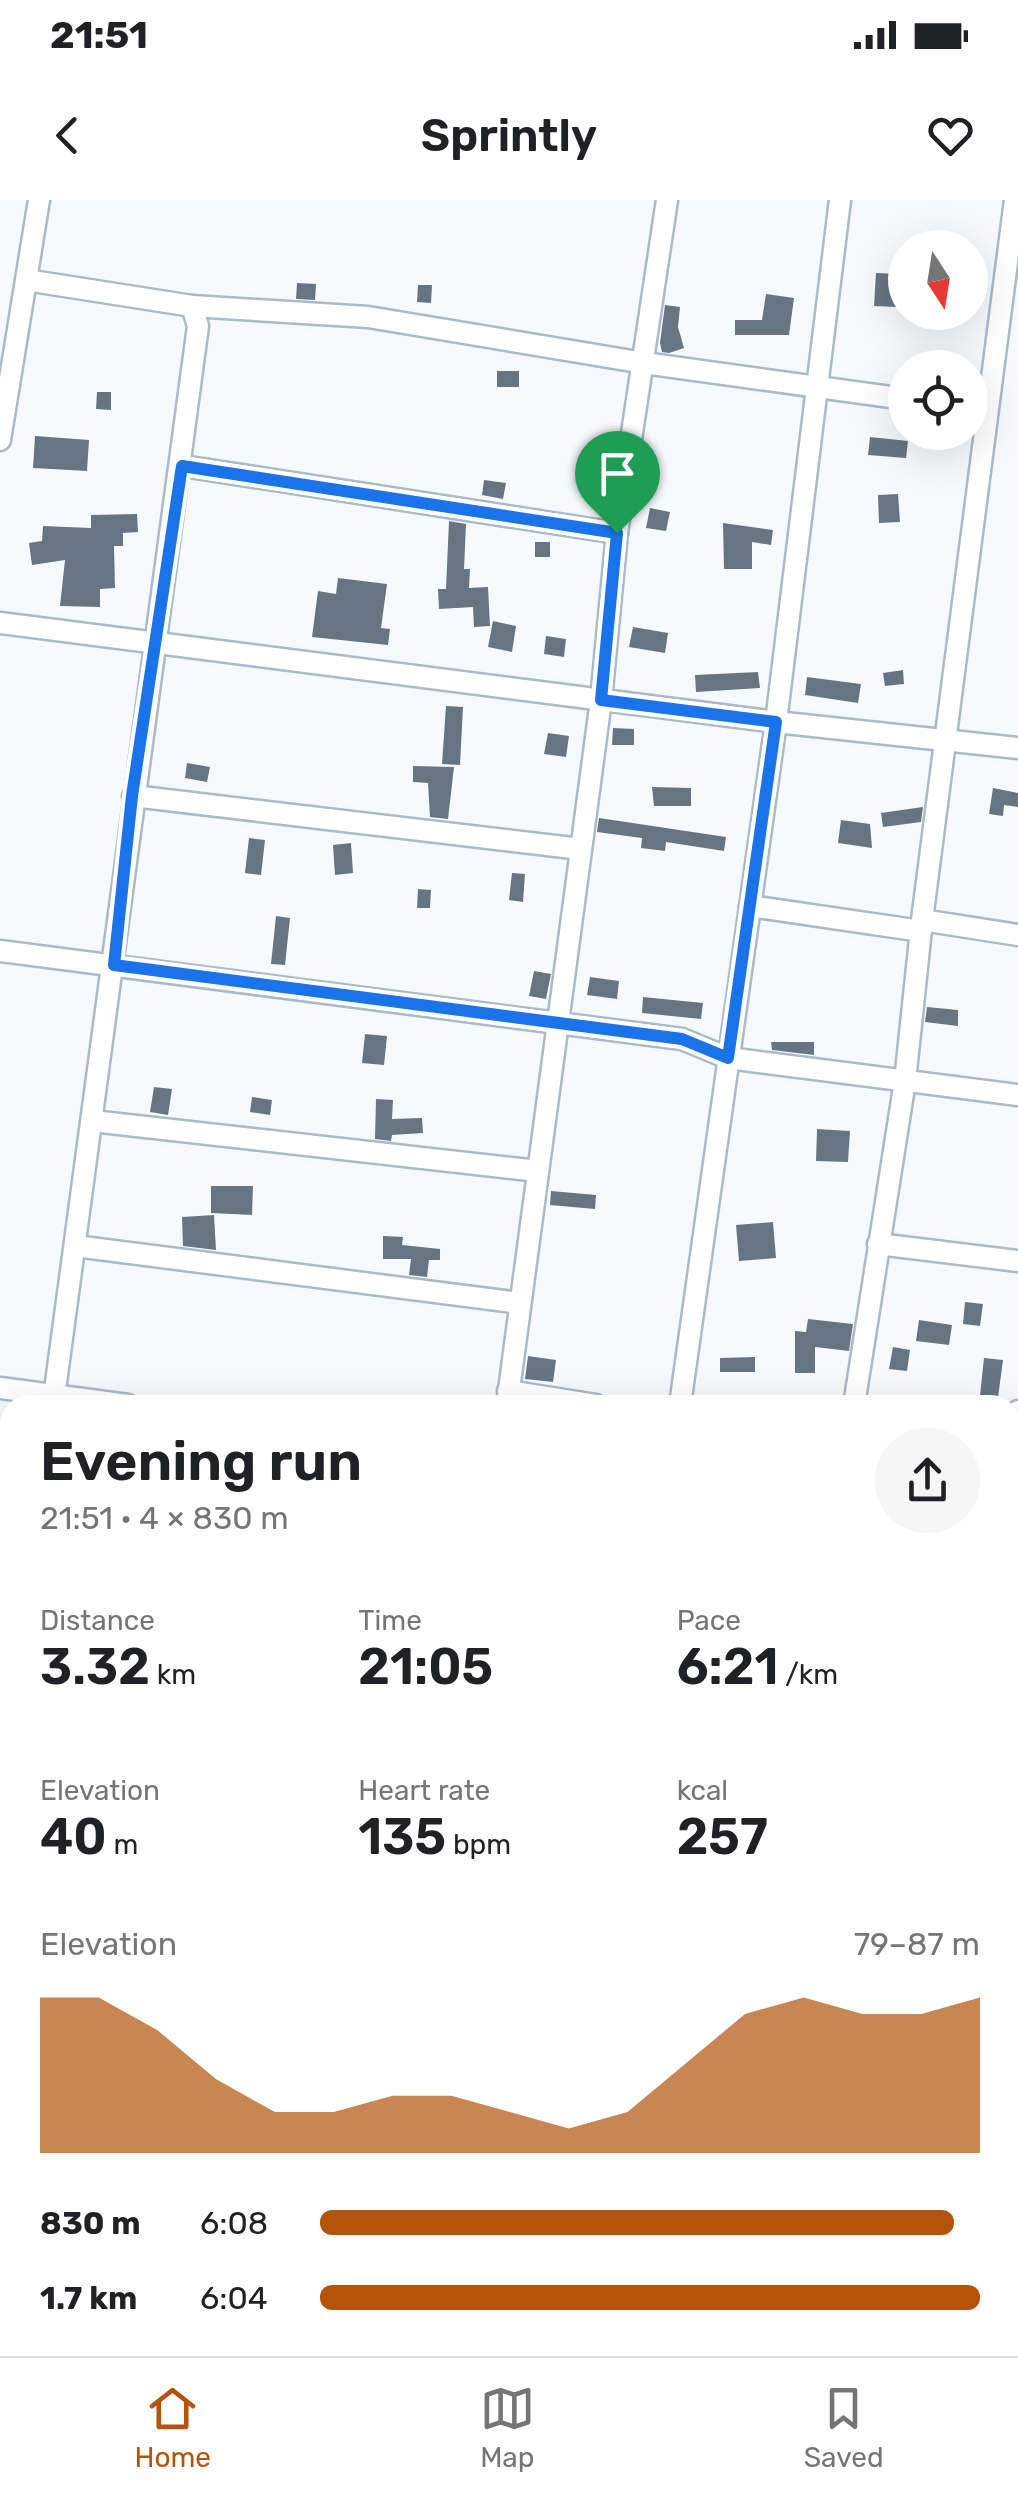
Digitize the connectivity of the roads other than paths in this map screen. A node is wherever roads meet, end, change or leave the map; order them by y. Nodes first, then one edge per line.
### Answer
1 (39, 200) edge
2 (667, 200) edge
3 (840, 200) edge
4 (1015, 200) edge
5 (26, 280) junction
6 (192, 306) junction
7 (988, 357) edge
8 (644, 364) junction
9 (816, 388) junction
10 (888, 397) edge
11 (0, 440) edge
12 (975, 450) edge
13 (182, 466) junction
14 (617, 533) junction
15 (0, 623) edge
16 (156, 643) junction
17 (601, 700) junction
18 (776, 722) junction
19 (945, 739) junction
20 (1018, 748) edge
21 (132, 796) junction
22 (581, 848) junction
23 (750, 906) junction
24 (921, 925) junction
25 (1018, 935) edge
26 (0, 951) edge
27 (114, 965) junction
28 (555, 1022) junction
29 (728, 1058) junction
30 (905, 1080) junction
31 (1018, 1095) edge
32 (92, 1121) junction
33 (538, 1171) junction
34 (878, 1244) junction
35 (75, 1246) junction
36 (1018, 1261) edge
37 (520, 1303) junction
38 (0, 1388) edge
39 (31, 1395) edge
40 (54, 1395) edge
41 (508, 1395) edge
42 (681, 1395) edge
43 (855, 1395) edge

1 - 5 street
2 - 8 street
3 - 9 street
4 - 7 street
5 - 6 street
5 - 11 street
6 - 8 street
6 - 13 street
8 - 9 street
8 - 14 street
9 - 10 street
9 - 18 street
12 - 19 street
13 - 14 street
13 - 16 street
14 - 17 street
15 - 16 street
16 - 17 street
16 - 21 street
17 - 18 street
17 - 22 street
18 - 19 street
18 - 23 street
19 - 20 street
19 - 24 street
21 - 22 street
21 - 27 street
22 - 28 street
23 - 24 street
23 - 29 street
24 - 25 street
24 - 30 street
26 - 27 street
27 - 28 street
27 - 32 street
28 - 29 street
28 - 33 street
29 - 30 street
29 - 42 street
30 - 31 street
30 - 34 street
32 - 33 street
32 - 35 street
33 - 37 street
34 - 36 street
34 - 43 street
35 - 37 street
35 - 40 street
37 - 41 street
38 - 39 street

